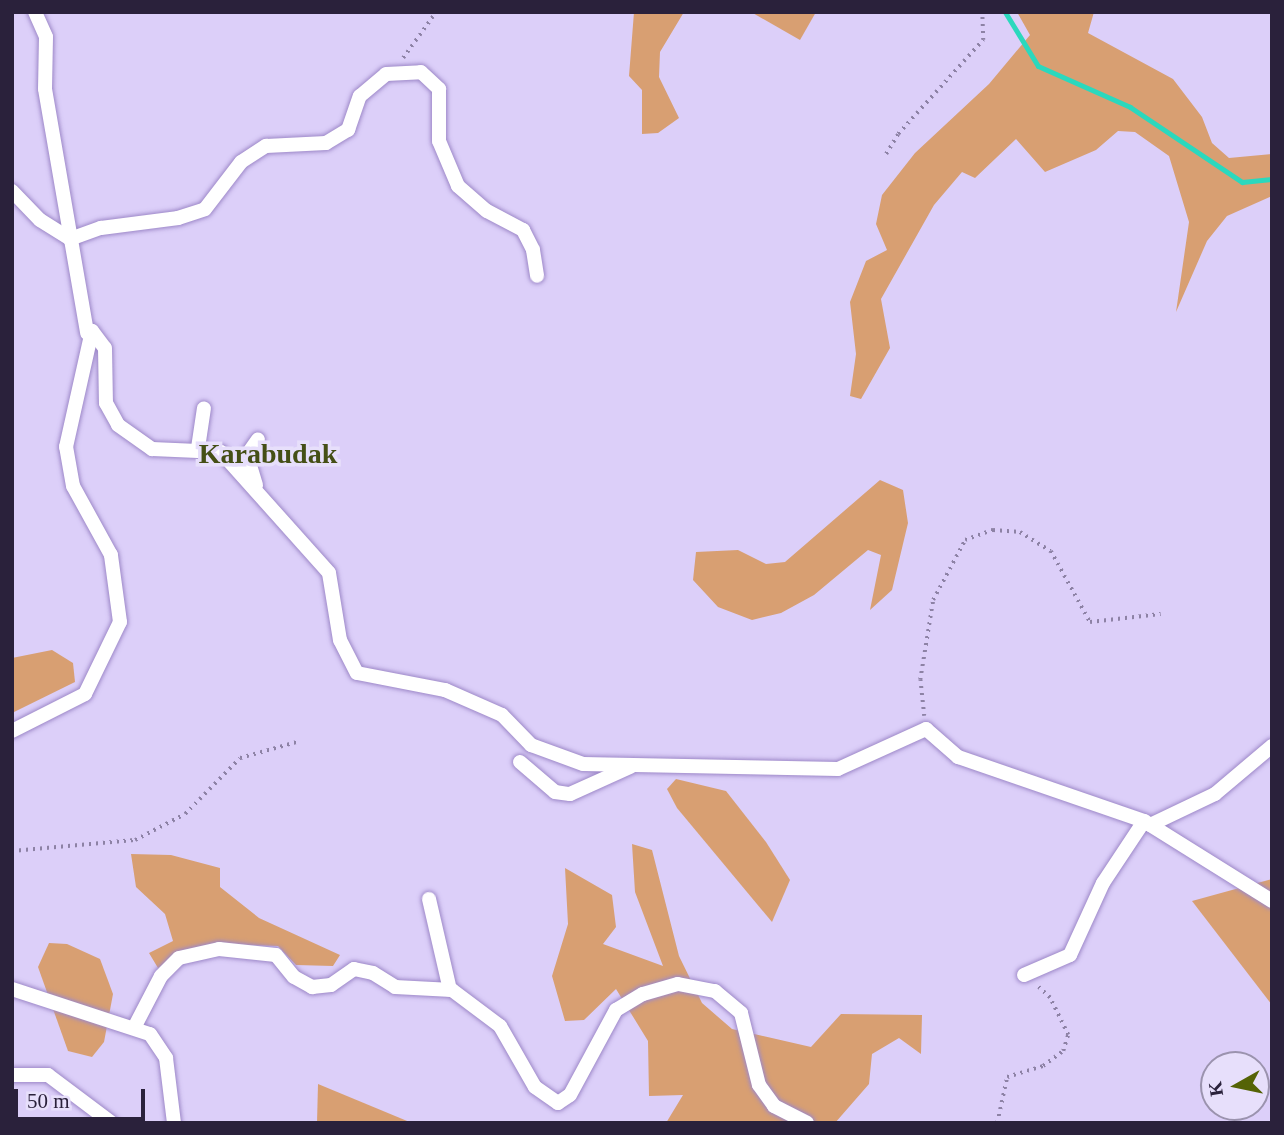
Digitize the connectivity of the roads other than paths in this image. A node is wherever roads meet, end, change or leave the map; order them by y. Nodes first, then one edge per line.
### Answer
1 (35, 12) edge
2 (12, 191) edge
3 (71, 239) junction
4 (537, 276) dead end
5 (88, 333) junction
6 (204, 408) dead end
7 (258, 439) dead end
8 (198, 447) junction
9 (270, 511) junction
10 (12, 731) edge
11 (1272, 746) edge
12 (520, 762) dead end
13 (638, 763) junction
14 (1147, 823) junction
15 (429, 899) dead end
16 (1272, 901) edge
17 (1024, 975) road end
18 (12, 989) edge
19 (450, 990) junction
20 (135, 1026) junction
21 (12, 1075) edge
22 (112, 1123) edge
23 (174, 1123) edge
24 (807, 1123) edge

1 - 3 street
2 - 3 street
3 - 4 street
3 - 5 street
5 - 8 street
5 - 10 street
6 - 8 street
7 - 9 street
8 - 9 street
9 - 13 street
11 - 14 street
12 - 13 street
13 - 14 street
14 - 16 street
14 - 17 street
15 - 19 street
18 - 20 street
19 - 20 street
19 - 24 street
20 - 23 street
21 - 22 street

